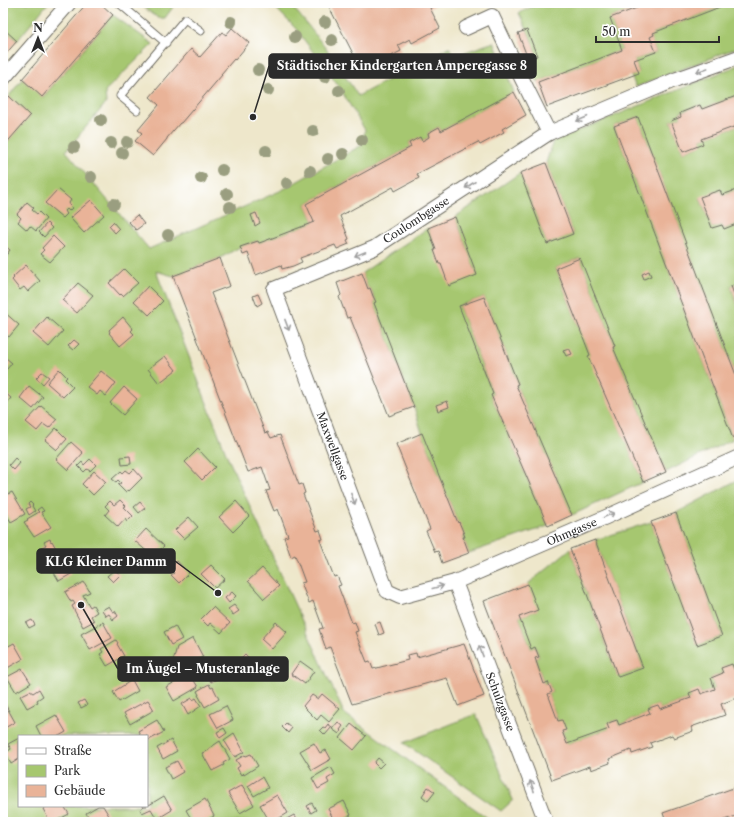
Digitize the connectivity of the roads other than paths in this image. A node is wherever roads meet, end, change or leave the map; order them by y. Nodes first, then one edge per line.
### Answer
1 (69, 3) edge
2 (119, 3) edge
3 (466, 28) dead end
4 (201, 31) dead end
5 (166, 43) junction
6 (739, 57) edge
7 (3, 79) edge
8 (137, 110) dead end
9 (549, 133) junction
10 (274, 289) joint
11 (739, 457) edge
12 (455, 582) junction
13 (400, 597) joint
14 (546, 822) edge

1 - 7 street
2 - 5 lane
3 - 9 street
4 - 5 lane
5 - 8 lane
6 -> 9 street, Coulombgasse
9 -> 10 street, Coulombgasse
10 -> 13 street, Maxwellgasse
12 -> 11 street, Ohmgasse
13 -> 12 street, Ohmgasse
14 -> 12 street, Schulzgasse

